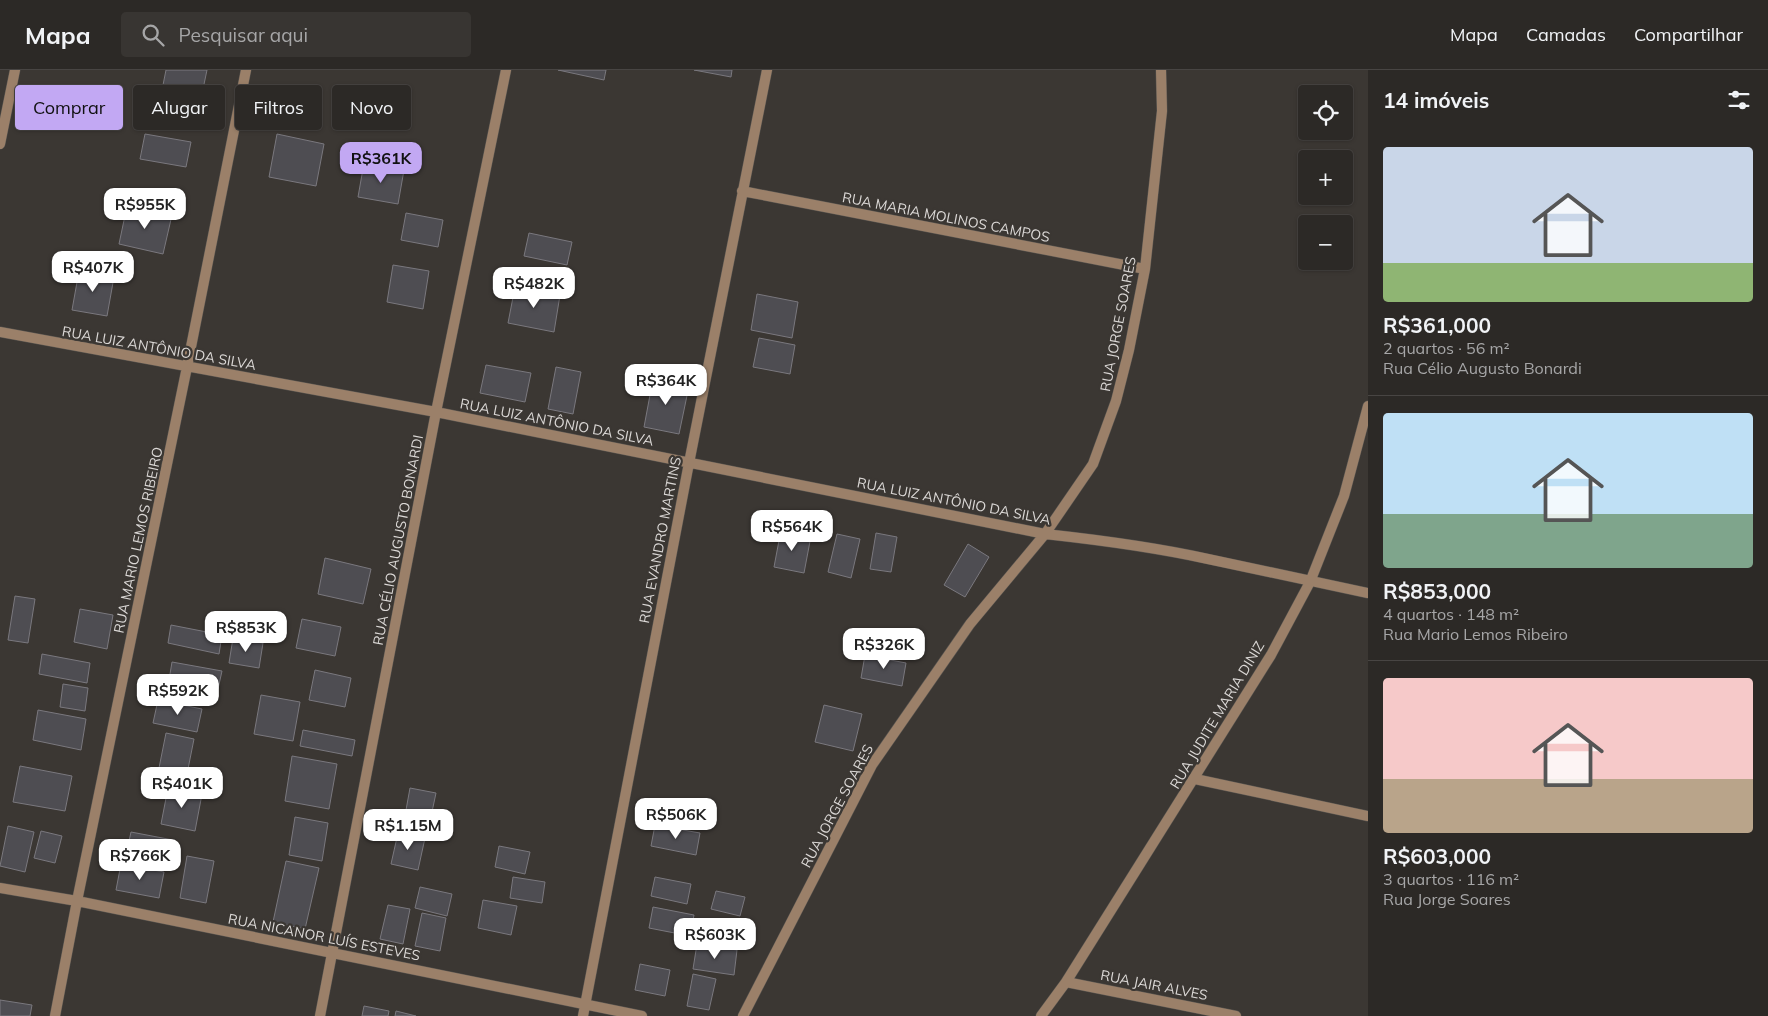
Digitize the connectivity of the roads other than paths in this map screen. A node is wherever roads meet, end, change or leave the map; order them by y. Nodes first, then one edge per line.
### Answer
1 (15, 70) edge
2 (246, 70) edge
3 (506, 70) edge
4 (767, 70) edge
5 (1161, 70) edge
6 (0, 144) edge
7 (742, 191) junction
8 (1144, 269) junction
9 (0, 332) edge
10 (187, 368) junction
11 (1368, 406) edge
12 (436, 412) junction
13 (689, 462) junction
14 (1046, 534) junction
15 (1310, 582) junction
16 (1368, 592) edge
17 (1194, 779) junction
18 (1368, 816) edge
19 (0, 888) edge
20 (77, 901) junction
21 (333, 953) junction
22 (1066, 982) junction
23 (586, 1004) junction
24 (55, 1016) edge
25 (320, 1016) edge
26 (583, 1016) edge
27 (642, 1016) edge
28 (743, 1016) edge
29 (1041, 1016) edge
30 (1236, 1016) edge

1 - 6 street
2 - 10 street, RUA MARIO LEMOS RIBEIRO
3 - 12 street, RUA CÉLIO AUGUSTO BONARDI
4 - 7 street, RUA EVANDRO MARTINS
5 - 8 street, RUA JORGE SOARES
7 - 8 street, RUA MARIA MOLINOS CAMPOS
7 - 13 street, RUA EVANDRO MARTINS
8 - 14 street, RUA JORGE SOARES
9 - 10 street, RUA LUIZ ANTÔNIO DA SILVA
10 - 12 street, RUA LUIZ ANTÔNIO DA SILVA
10 - 20 street, RUA MARIO LEMOS RIBEIRO
11 - 15 street, RUA JUDITE MARIA DINIZ
12 - 13 street, RUA LUIZ ANTÔNIO DA SILVA
12 - 21 street, RUA CÉLIO AUGUSTO BONARDI
13 - 14 street, RUA LUIZ ANTÔNIO DA SILVA
13 - 23 street, RUA EVANDRO MARTINS
14 - 15 street, RUA LUIZ ANTÔNIO DA SILVA
14 - 28 street, RUA JORGE SOARES
15 - 16 street, RUA LUIZ ANTÔNIO DA SILVA
15 - 17 street, RUA JUDITE MARIA DINIZ
17 - 18 street
17 - 22 street, RUA JUDITE MARIA DINIZ
19 - 20 street, RUA NICANOR LUÍS ESTEVES
20 - 21 street, RUA NICANOR LUÍS ESTEVES
20 - 24 street, RUA MARIO LEMOS RIBEIRO
21 - 23 street, RUA NICANOR LUÍS ESTEVES
21 - 25 street, RUA CÉLIO AUGUSTO BONARDI
22 - 29 street, RUA JUDITE MARIA DINIZ
22 - 30 street, RUA JAIR ALVES
23 - 26 street, RUA EVANDRO MARTINS
23 - 27 street, RUA NICANOR LUÍS ESTEVES

